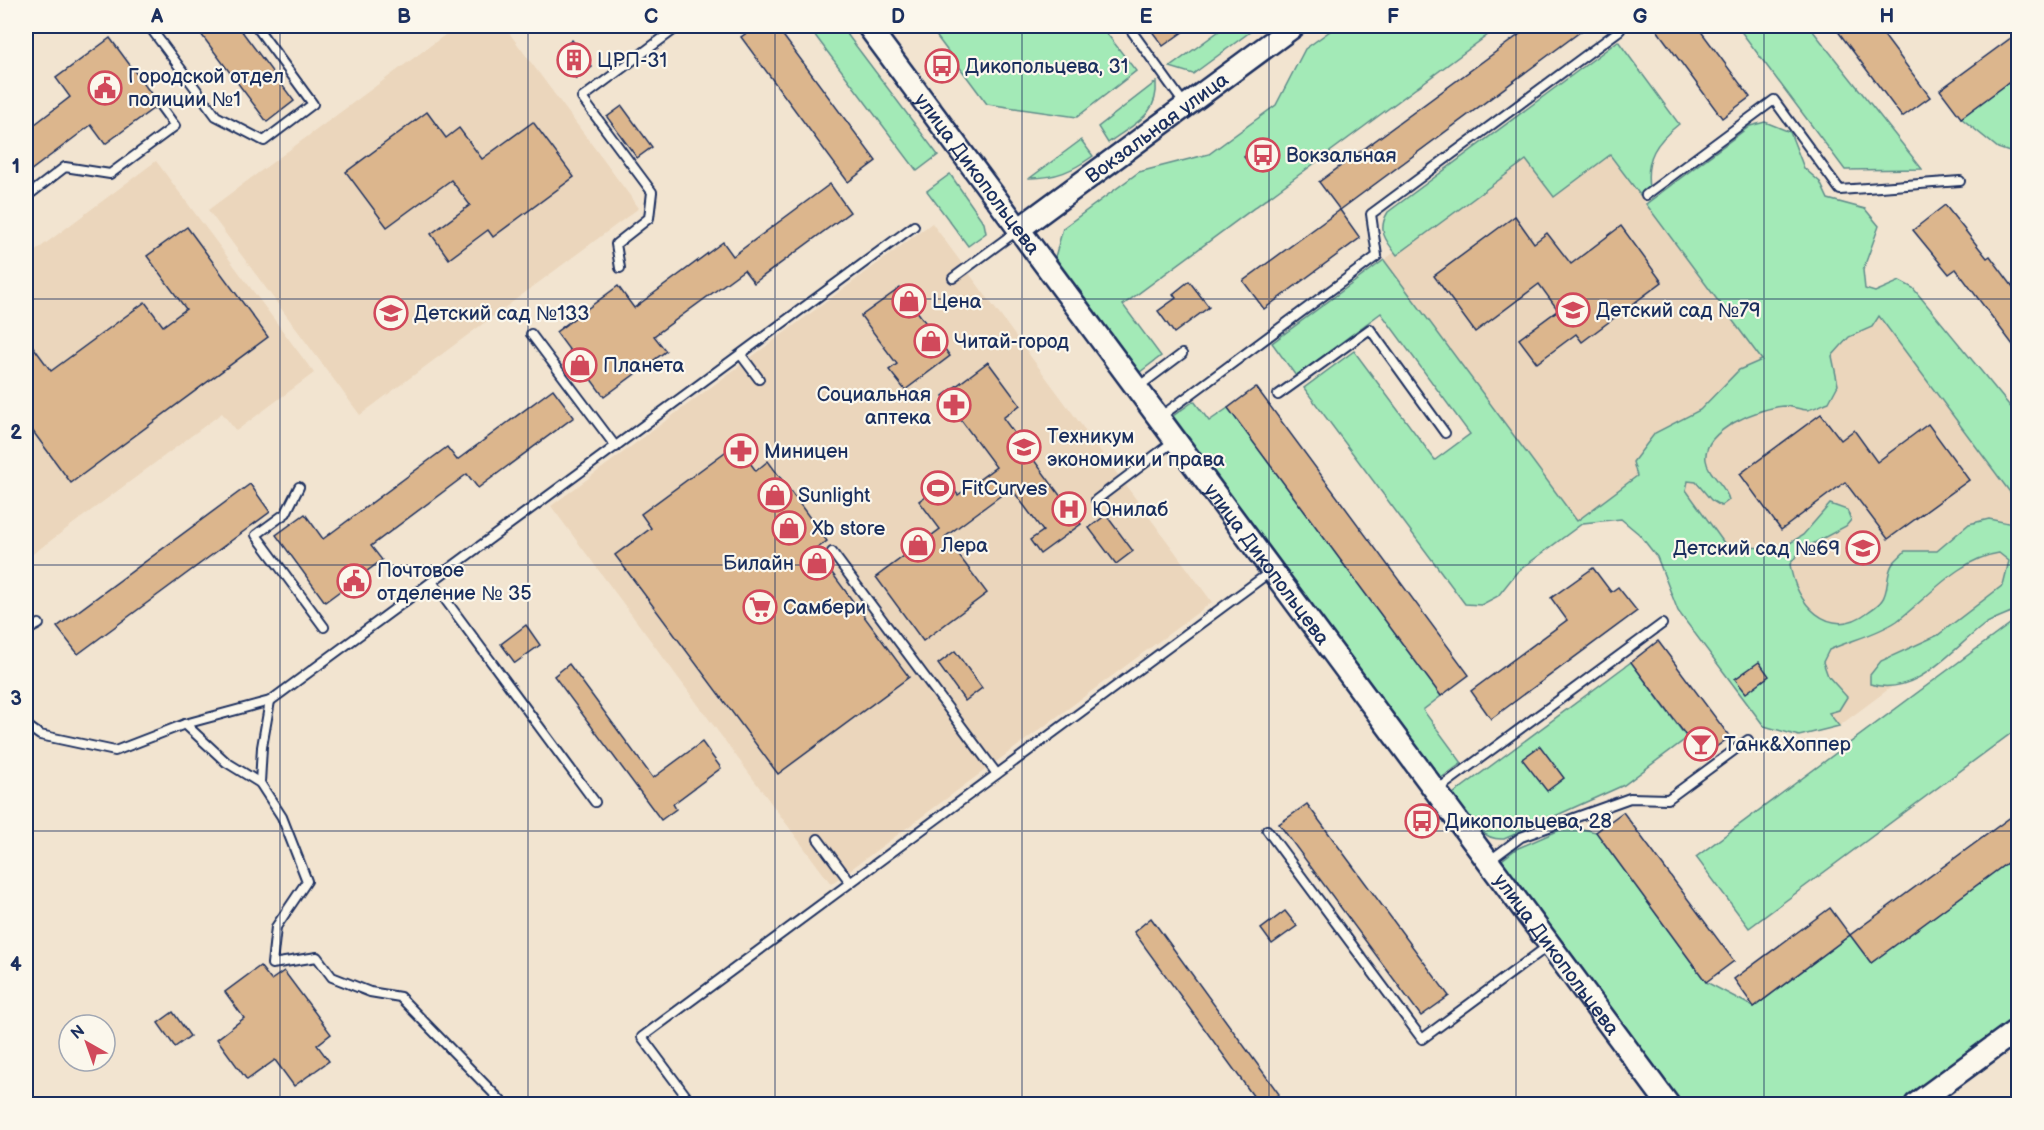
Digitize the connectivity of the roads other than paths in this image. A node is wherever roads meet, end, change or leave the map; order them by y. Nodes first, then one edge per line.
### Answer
1 (149, 26) edge
2 (256, 26) edge
3 (679, 26) edge
4 (868, 26) edge
5 (1128, 26) edge
6 (1294, 26) edge
7 (1620, 30) dead end
8 (159, 104) dead end
9 (1186, 106) junction
10 (1960, 181) dead end
11 (1646, 195) dead end
12 (26, 197) edge
13 (914, 226) dead end
14 (1019, 229) junction
15 (620, 268) dead end
16 (953, 278) dead end
17 (531, 334) dead end
18 (1182, 354) dead end
19 (741, 355) junction
20 (759, 379) dead end
21 (1137, 388) junction
22 (1278, 395) dead end
23 (1159, 418) junction
24 (1445, 433) dead end
25 (1175, 440) junction
26 (616, 447) junction
27 (299, 487) dead end
28 (1096, 500) dead end
29 (832, 552) dead end
30 (1272, 570) junction
31 (433, 583) junction
32 (39, 624) dead end
33 (1662, 624) dead end
34 (324, 627) dead end
35 (26, 631) edge
36 (270, 701) junction
37 (185, 724) junction
38 (26, 725) edge
39 (1748, 740) dead end
40 (997, 774) junction
41 (260, 783) junction
42 (1436, 791) junction
43 (595, 802) dead end
44 (1267, 830) dead end
45 (818, 839) dead end
46 (1488, 862) junction
47 (850, 882) junction
48 (1549, 945) junction
49 (2019, 1029) edge
50 (504, 1104) edge
51 (692, 1104) edge
52 (1668, 1104) edge
53 (1916, 1104) edge

1 - 2 lane
3 - 15 lane
4 - 14 street, улица Дикопольцева
5 - 9 lane
6 - 9 street, Вокзальная улица
7 - 23 lane
8 - 12 lane
9 - 14 street, Вокзальная улица
10 - 11 lane
13 - 19 lane
14 - 16 lane
14 - 21 street, улица Дикопольцева
17 - 26 lane
18 - 21 lane
19 - 20 lane
19 - 26 lane
21 - 23 street, улица Дикопольцева
22 - 24 lane
23 - 25 street, улица Дикопольцева
25 - 28 lane
25 - 30 street, улица Дикопольцева
26 - 31 lane
27 - 34 lane
29 - 40 lane
30 - 40 lane
30 - 42 street, улица Дикопольцева
31 - 36 lane
31 - 43 lane
32 - 35 lane
33 - 42 lane
36 - 37 lane
36 - 41 lane
37 - 38 lane
37 - 41 lane
39 - 46 lane
40 - 47 lane
41 - 50 lane
42 - 46 street, улица Дикопольцева
44 - 48 lane
45 - 47 lane
46 - 48 street, улица Дикопольцева
47 - 51 lane
48 - 52 street, улица Дикопольцева
49 - 53 street

